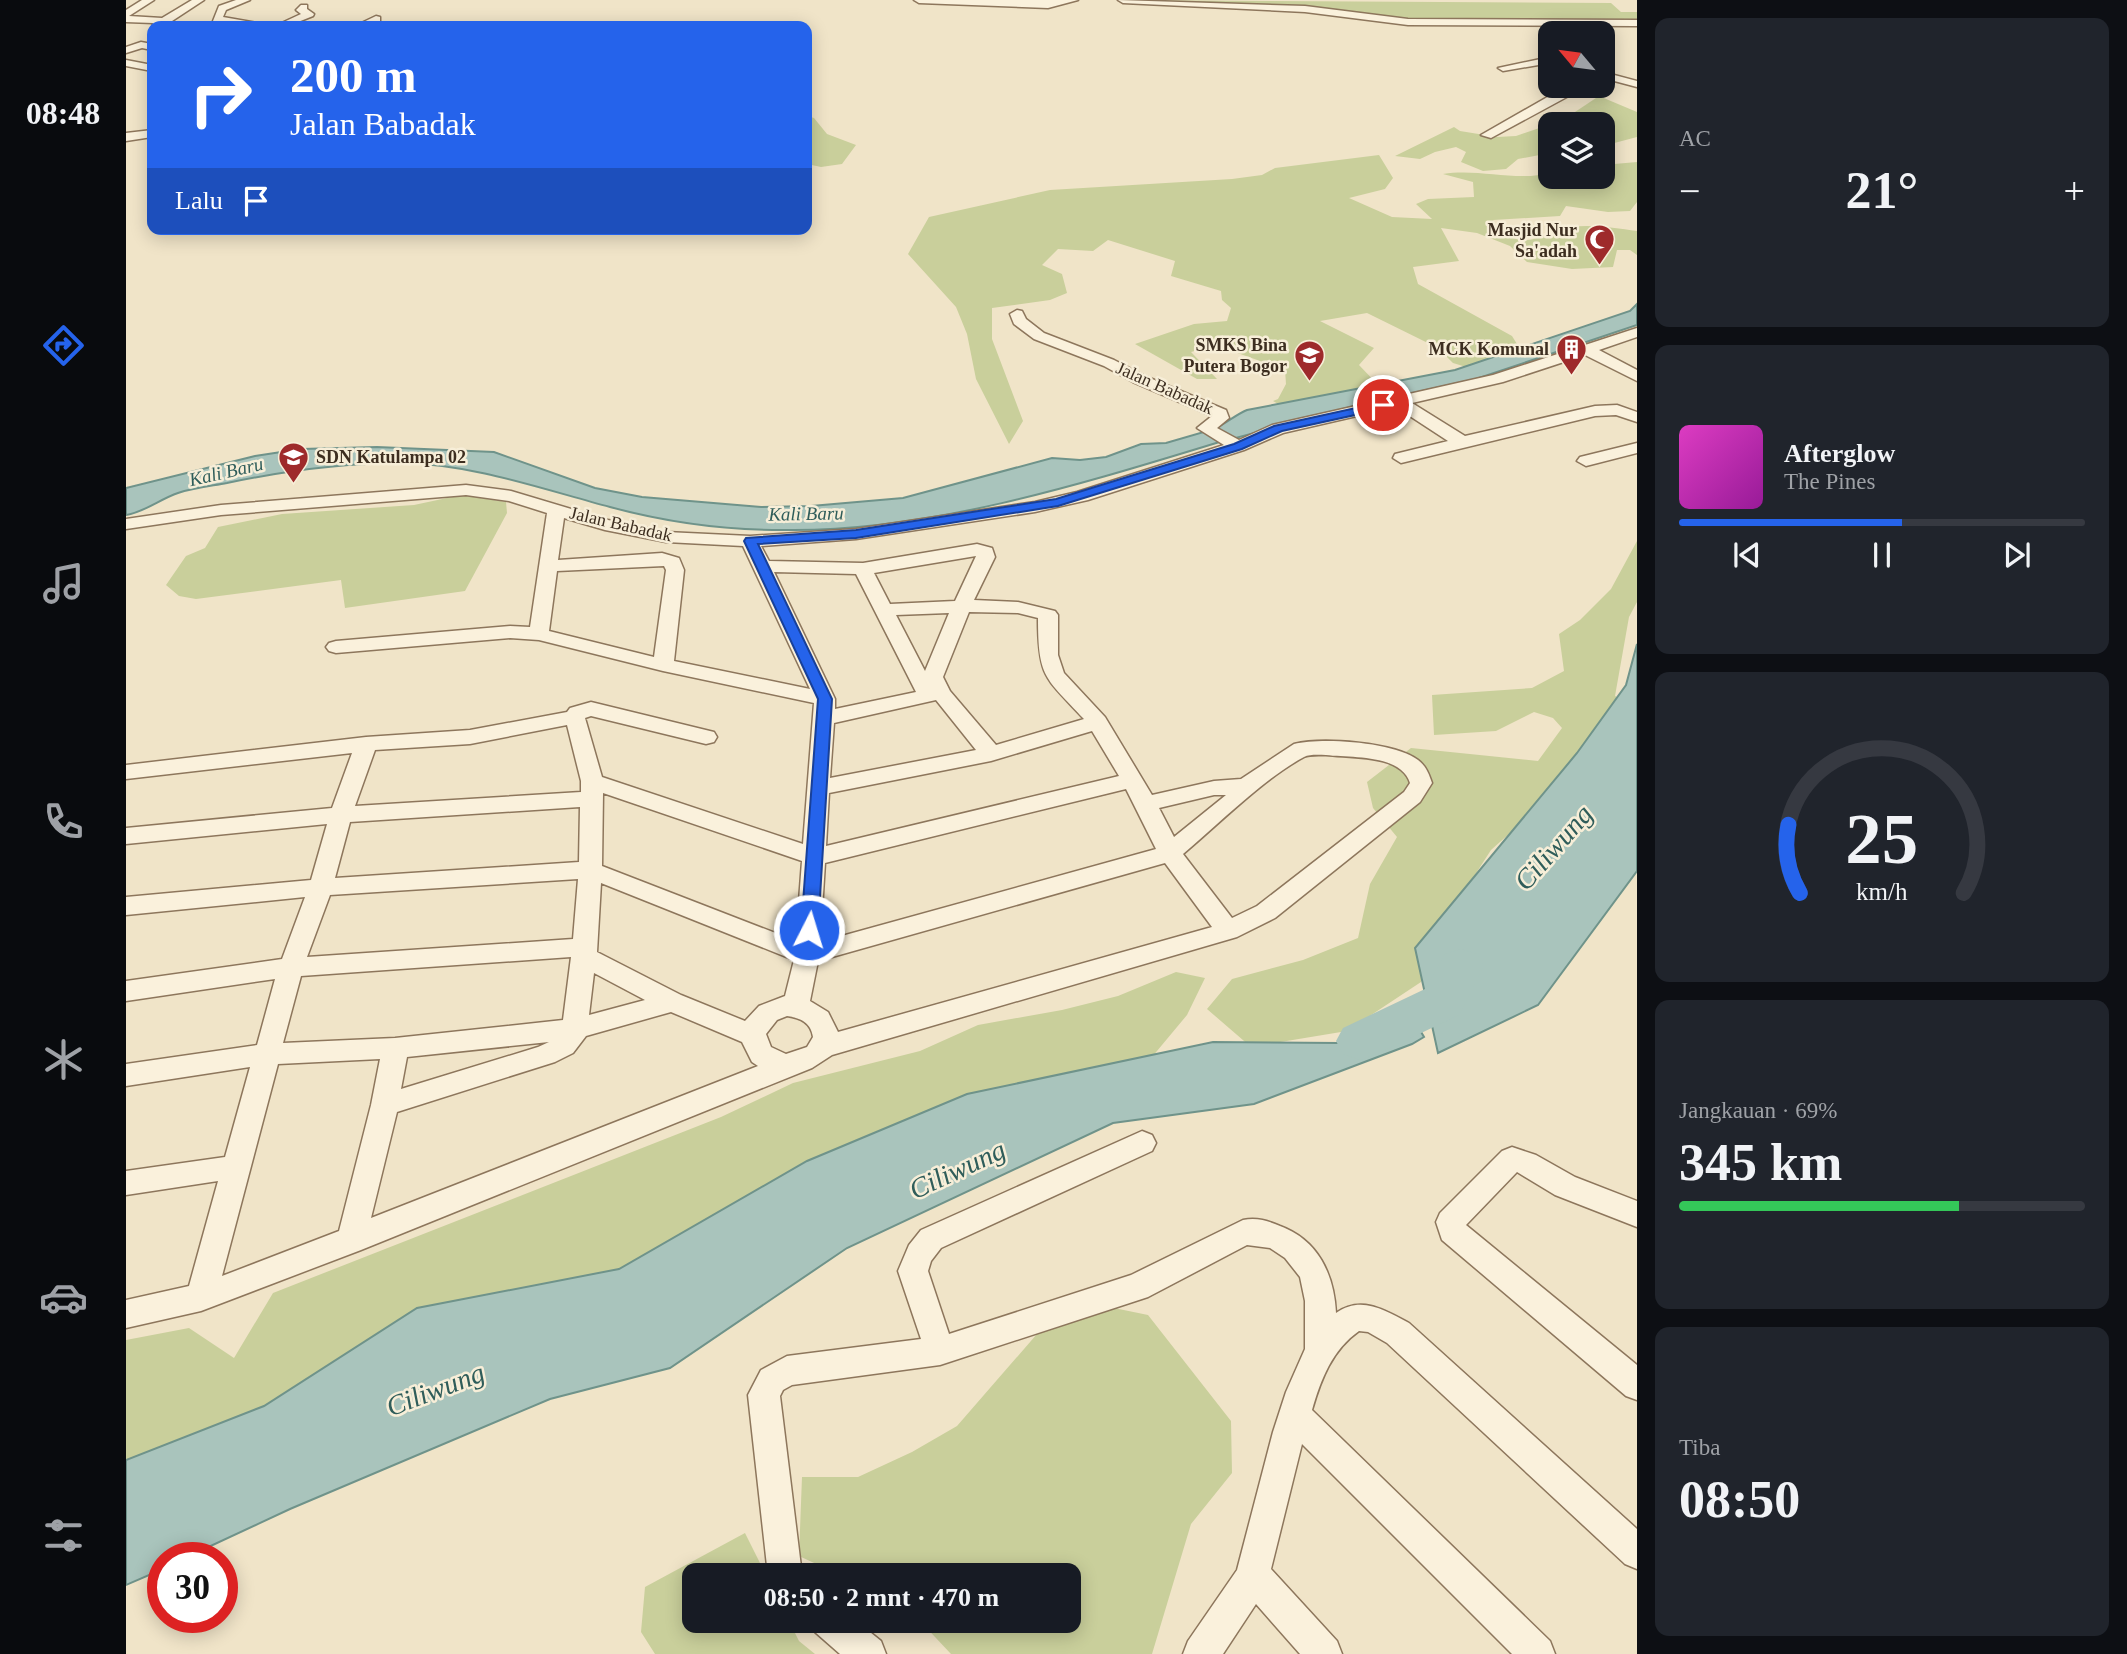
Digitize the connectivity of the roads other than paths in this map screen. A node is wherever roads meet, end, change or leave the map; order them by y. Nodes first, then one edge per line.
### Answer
1 (149, 0) edge
2 (199, 0) edge
3 (245, 0) edge
4 (919, 0) edge
5 (1073, 0) edge
6 (1123, 0) edge
7 (304, 7) dead end
8 (126, 17) edge
9 (376, 19) dead end
10 (163, 21) edge
11 (229, 21) edge
12 (292, 21) edge
13 (371, 21) edge
14 (1538, 23) edge
15 (1615, 23) edge
16 (1637, 23) edge
17 (147, 24) edge
18 (147, 28) edge
19 (1615, 28) edge
20 (139, 31) dead end
21 (1622, 34) dead end
22 (147, 46) edge
23 (126, 50) edge
24 (1538, 62) edge
25 (129, 66) edge
26 (147, 68) edge
27 (1503, 68) dead end
28 (1615, 78) edge
29 (1637, 84) edge
30 (1553, 98) edge
31 (147, 129) edge
32 (126, 131) edge
33 (1487, 135) dead end
34 (147, 136) edge
35 (130, 142) edge
36 (1017, 314) dead end
37 (1637, 332) edge
38 (1588, 350) junction
39 (1637, 376) edge
40 (1399, 402) junction
41 (1637, 417) edge
42 (1205, 428) joint
43 (1462, 442) junction
44 (1231, 443) junction
45 (1637, 448) edge
46 (1401, 458) dead end
47 (1586, 461) dead end
48 (556, 509) junction
49 (126, 524) edge
50 (750, 541) junction
51 (550, 566) junction
52 (761, 566) junction
53 (863, 569) junction
54 (961, 607) junction
55 (884, 610) junction
56 (539, 634) junction
57 (336, 647) dead end
58 (663, 665) junction
59 (935, 695) junction
60 (825, 709) junction
61 (574, 717) junction
62 (1098, 722) junction
63 (706, 737) dead end
64 (366, 744) junction
65 (991, 754) junction
66 (126, 772) edge
67 (1132, 780) junction
68 (1246, 786) junction
69 (819, 788) junction
70 (591, 790) junction
71 (1146, 804) junction
72 (341, 815) junction
73 (126, 836) edge
74 (1170, 853) junction
75 (816, 858) junction
76 (590, 870) junction
77 (321, 887) junction
78 (126, 906) edge
79 (1228, 931) junction
80 (583, 952) junction
81 (807, 954) junction
82 (291, 968) junction
83 (126, 991) edge
84 (671, 1002) junction
85 (796, 1006) junction
86 (574, 1029) junction
87 (752, 1035) junction
88 (822, 1047) junction
89 (395, 1048) junction
90 (268, 1054) junction
91 (791, 1064) junction
92 (126, 1075) edge
93 (385, 1105) junction
94 (1142, 1143) dead end
95 (236, 1167) junction
96 (126, 1183) edge
97 (1637, 1215) edge
98 (351, 1241) junction
99 (201, 1297) junction
100 (126, 1314) edge
101 (940, 1351) junction
102 (1320, 1351) junction
103 (1637, 1385) edge
104 (1295, 1415) junction
105 (1637, 1552) edge
106 (782, 1563) edge
107 (1253, 1574) junction
108 (843, 1633) edge
109 (868, 1654) edge
110 (1201, 1654) edge
111 (1324, 1654) edge
112 (1537, 1654) edge

1 - 8 street
2 - 10 street
3 - 11 street
4 - 5 street
6 - 14 street
7 - 12 street
8 - 17 street
9 - 13 street
15 - 16 street
18 - 20 street
19 - 21 street
22 - 23 street
24 - 27 street
25 - 26 street
28 - 29 street
30 - 33 street
31 - 32 street
34 - 35 street
36 - 42 street, Jalan Babadak
37 - 38 street, Jalan Babadak
38 - 39 street
38 - 40 street, Jalan Babadak
40 - 43 street
40 - 44 street, Jalan Babadak
41 - 43 street
42 - 44 street
43 - 46 street
44 - 50 street, Jalan Babadak
45 - 47 street
48 - 49 street, Jalan Babadak
48 - 50 street, Jalan Babadak
48 - 51 street
50 - 52 street
51 - 56 street
51 - 58 street
52 - 53 street
52 - 60 street
53 - 54 street
53 - 55 street
54 - 55 street
54 - 59 street
54 - 62 street
55 - 59 street
56 - 57 street
56 - 58 street
58 - 60 street
59 - 60 street
59 - 65 street
60 - 69 street
61 - 63 street
61 - 64 street
61 - 70 street
62 - 65 street
62 - 67 street
64 - 66 street
64 - 72 street
65 - 69 street
67 - 71 street
67 - 75 street
68 - 71 street
68 - 74 street
68 - 79 street
69 - 75 street
70 - 72 street
70 - 75 street
70 - 76 street
71 - 74 street
72 - 73 street
72 - 77 street
74 - 79 street
74 - 81 street
75 - 81 street
76 - 77 street
76 - 80 street
76 - 81 street
77 - 78 street
77 - 82 street
79 - 88 street
80 - 82 street
80 - 84 street
80 - 86 street
81 - 85 street
82 - 83 street
82 - 90 street
84 - 86 street
84 - 87 street
85 - 87 street
85 - 88 street
86 - 89 street
86 - 93 street
87 - 91 street
88 - 91 street
89 - 90 street
89 - 93 street
90 - 92 street
90 - 95 street
91 - 98 street
93 - 98 street
94 - 101 street
95 - 96 street
95 - 99 street
97 - 103 street
98 - 99 street
99 - 100 street
101 - 102 street
101 - 106 street
102 - 104 street
102 - 105 street
104 - 107 street
104 - 112 street
107 - 110 street
107 - 111 street
108 - 109 street

